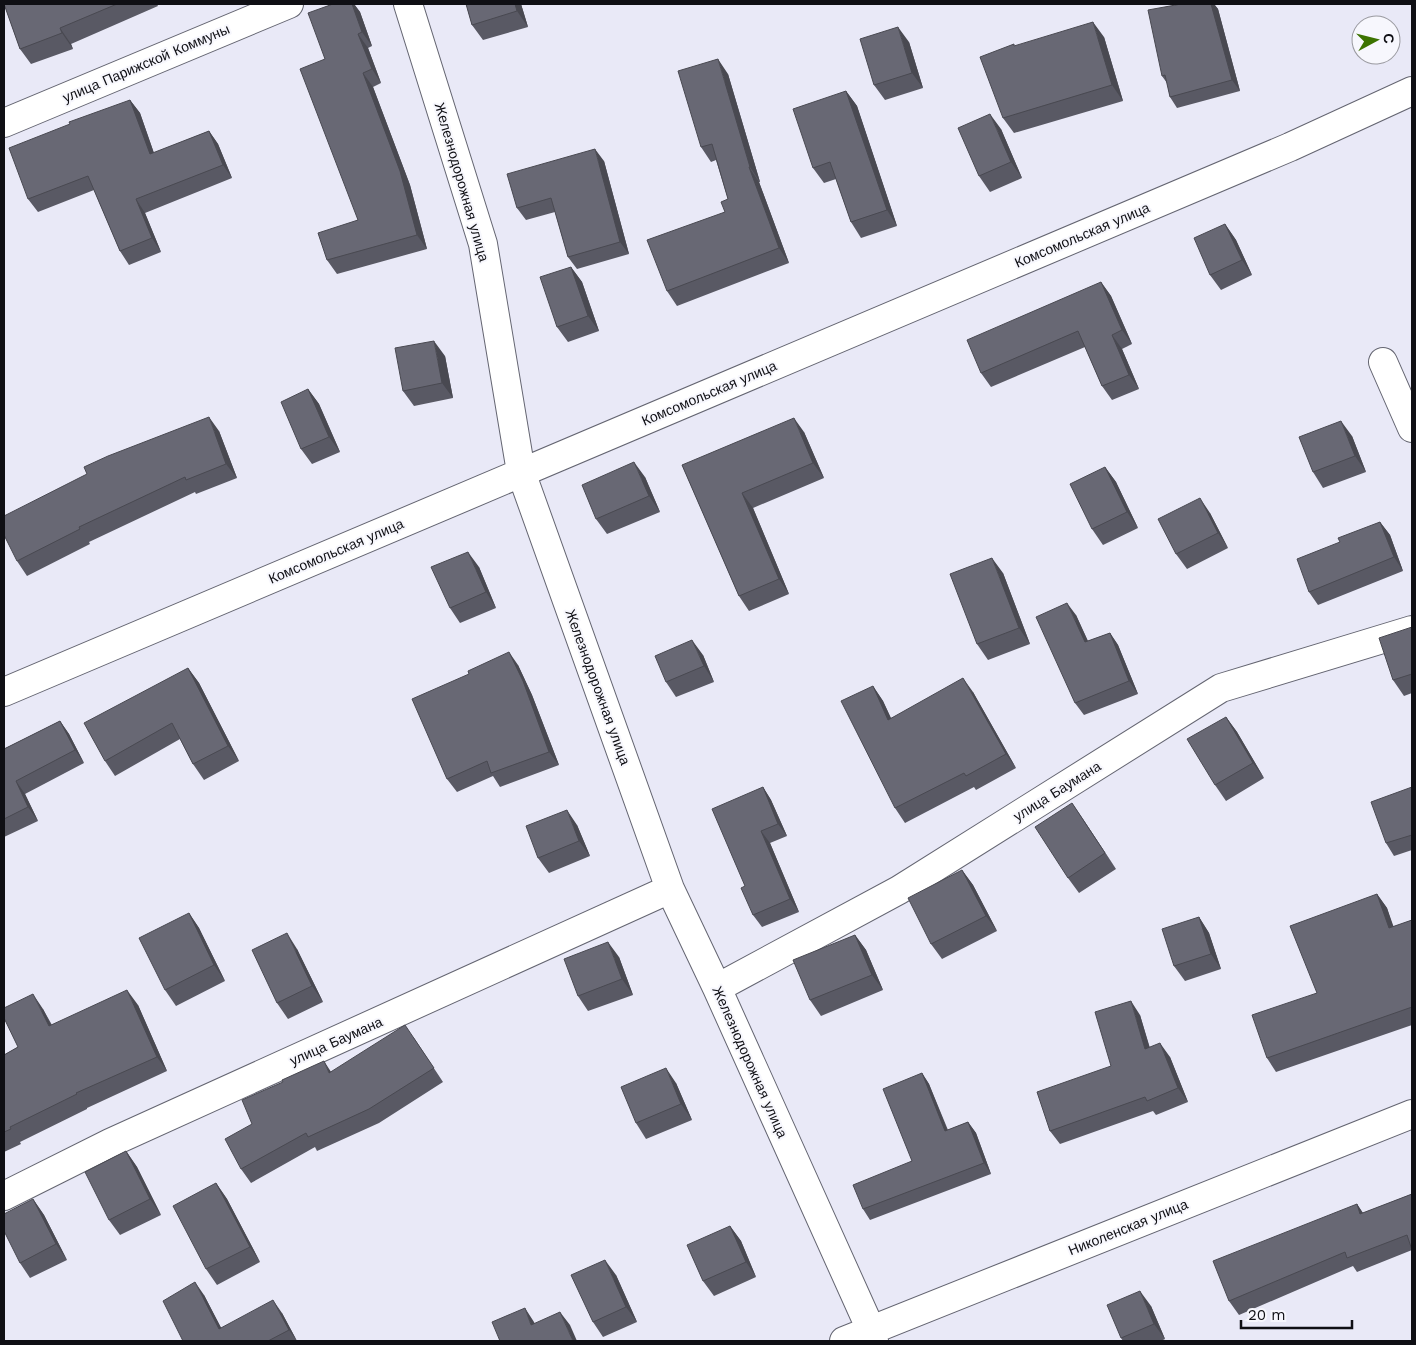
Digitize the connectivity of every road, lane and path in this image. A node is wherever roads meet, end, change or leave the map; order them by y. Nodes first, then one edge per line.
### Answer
1 (289, 4) edge
2 (408, 4) edge
3 (1412, 92) edge
4 (4, 123) edge
5 (1383, 362) dead end
6 (1412, 428) edge
7 (522, 472) junction
8 (1412, 630) edge
9 (4, 692) edge
10 (670, 889) junction
11 (716, 988) junction
12 (1412, 1114) edge
13 (4, 1196) edge
14 (872, 1336) edge
15 (844, 1341) edge

1 - 4 street, улица Парижской Коммуны
2 - 7 street, Железнодорожная улица
3 - 7 street, Комсомольская улица
5 - 6 street
7 - 9 street, Комсомольская улица
7 - 10 street, Железнодорожная улица
8 - 11 street, улица Баумана
10 - 11 street, Железнодорожная улица
10 - 13 street, улица Баумана
11 - 14 street, Железнодорожная улица
12 - 14 street, Николенская улица
14 - 15 street, Николенская улица

